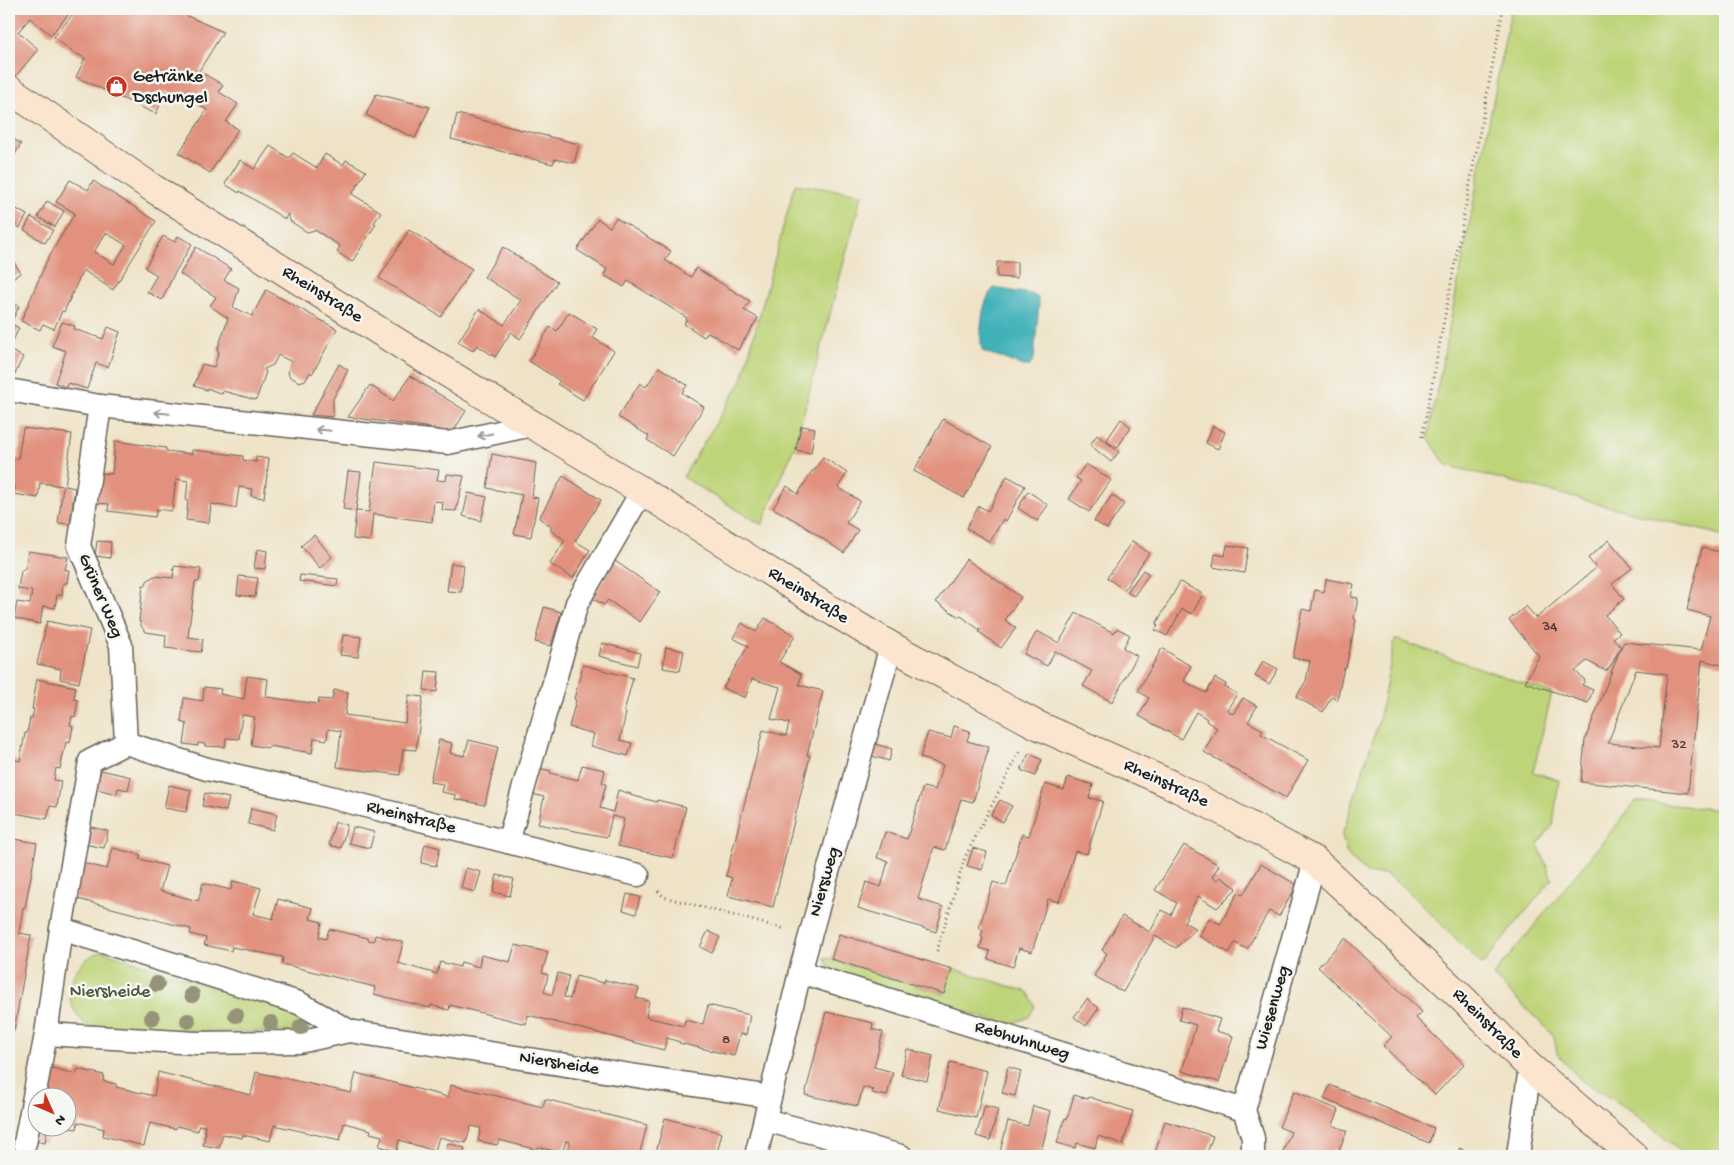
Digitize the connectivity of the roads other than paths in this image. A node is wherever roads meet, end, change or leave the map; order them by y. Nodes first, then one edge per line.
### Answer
1 (9, 89) edge
2 (9, 390) edge
3 (100, 406) junction
4 (532, 425) junction
5 (642, 491) junction
6 (891, 646) junction
7 (126, 743) junction
8 (508, 842) junction
9 (1315, 861) junction
10 (638, 875) road end
11 (61, 929) junction
12 (800, 972) junction
13 (349, 1032) junction
14 (46, 1034) junction
15 (1530, 1067) junction
16 (770, 1097) junction
17 (1244, 1110) junction
18 (764, 1120) junction
19 (26, 1143) dead end
20 (756, 1156) edge
21 (901, 1156) edge
22 (1253, 1156) edge
23 (1518, 1156) edge
24 (1634, 1156) edge

1 - 4 street, Rheinstraße
2 - 3 street
4 -> 3 street
3 - 7 street, Grüner Weg
4 - 5 street, Rheinstraße
5 - 6 street, Rheinstraße
5 - 8 street
6 - 9 street, Rheinstraße
6 - 12 street, Niersweg
7 - 8 street, Rheinstraße
7 - 11 street
8 - 10 street, Rheinstraße
9 - 15 street, Rheinstraße
9 - 17 street, Wiesenweg
11 - 13 street, Niersheide
11 - 14 street
12 - 16 street, Niersweg
12 - 17 street, Rebhuhnweg
13 - 14 street, Niersheide
13 - 16 street, Niersheide
14 - 19 street
15 - 23 street
15 - 24 street, Rheinstraße
16 - 18 street, Niersweg
17 - 22 street
18 - 20 street, Niersweg
18 - 21 street

